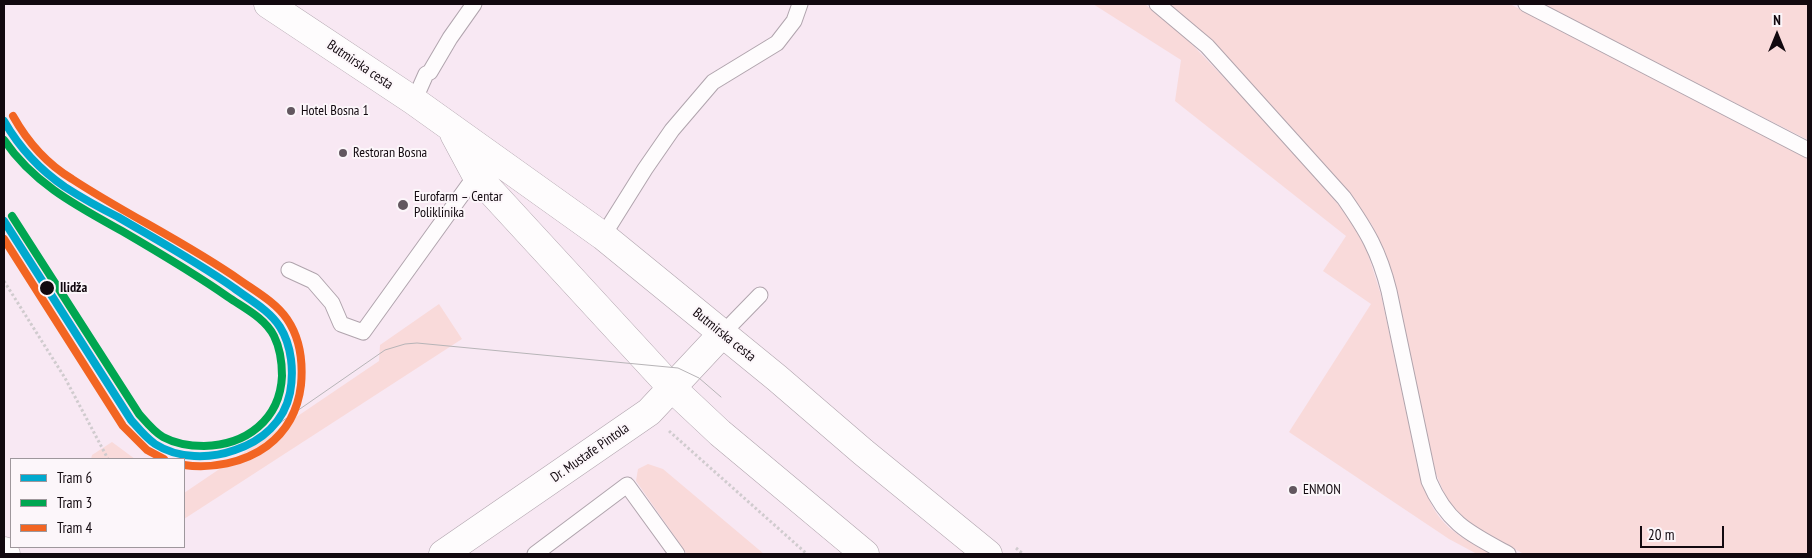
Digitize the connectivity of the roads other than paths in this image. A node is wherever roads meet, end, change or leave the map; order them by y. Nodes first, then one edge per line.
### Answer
1 (268, 4) edge
2 (474, 4) edge
3 (800, 4) edge
4 (1157, 4) edge
5 (1526, 4) edge
6 (414, 101) junction
7 (451, 128) junction
8 (1808, 150) edge
9 (476, 176) junction
10 (603, 236) junction
11 (289, 270) dead end
12 (760, 295) dead end
13 (722, 334) junction
14 (672, 388) junction
15 (4, 551) edge
16 (6, 554) edge
17 (443, 554) edge
18 (534, 554) edge
19 (677, 554) edge
20 (865, 554) edge
21 (988, 554) edge
22 (1508, 554) edge

1 - 6 main road, Butmirska cesta
2 - 6 lane
3 - 10 lane
4 - 22 lane
5 - 8 lane
6 - 7 main road, Butmirska cesta
7 - 9 main road, Butmirska cesta
7 - 10 main road, Butmirska cesta
9 - 11 lane
9 - 14 main road, Butmirska cesta
10 - 13 main road, Butmirska cesta
12 - 13 lane
13 - 14 main road, Dr. Mustafe Pintola
13 - 21 main road, Butmirska cesta
14 - 17 main road, Dr. Mustafe Pintola
14 - 20 main road, Butmirska cesta
15 - 16 main road
18 - 19 lane

